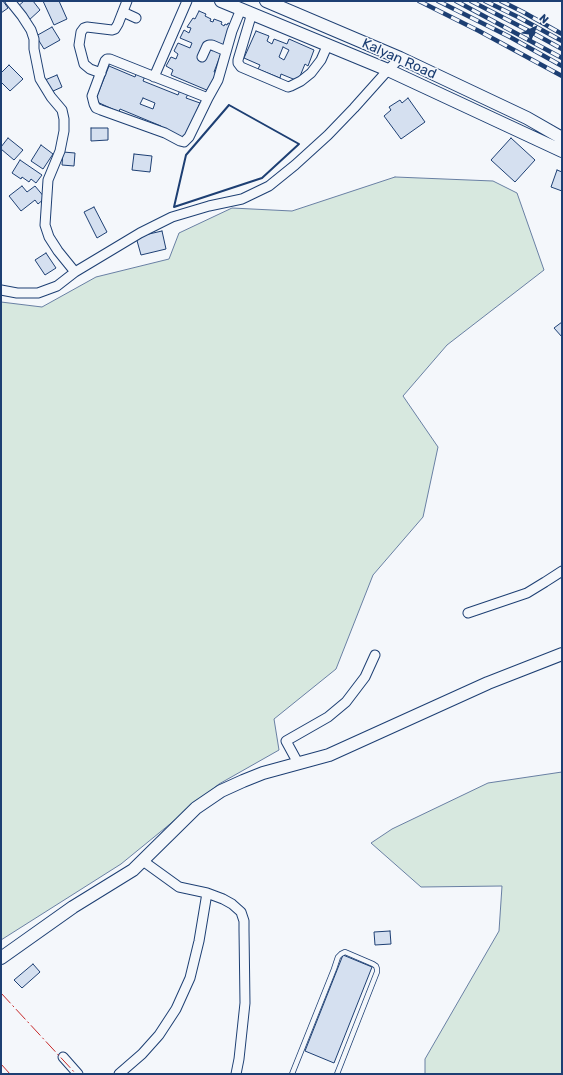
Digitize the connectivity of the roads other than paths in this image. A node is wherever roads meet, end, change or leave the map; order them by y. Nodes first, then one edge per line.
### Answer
1 (10, 1) edge
2 (127, 1) edge
3 (187, 1) edge
4 (221, 1) edge
5 (266, 1) edge
6 (246, 11) junction
7 (123, 12) junction
8 (136, 18) dead end
9 (328, 44) junction
10 (226, 51) junction
11 (202, 57) dead end
12 (400, 58) junction
13 (388, 70) junction
14 (101, 73) junction
15 (154, 77) junction
16 (208, 98) junction
17 (562, 138) edge
18 (562, 152) edge
19 (75, 272) junction
20 (1, 290) edge
21 (562, 571) edge
22 (468, 613) dead end
23 (562, 654) edge
24 (374, 655) dead end
25 (298, 763) junction
26 (142, 861) junction
27 (207, 893) junction
28 (1, 958) edge
29 (63, 1057) dead end
30 (78, 1074) edge
31 (119, 1074) edge
32 (236, 1074) edge
33 (292, 1074) edge
34 (337, 1074) edge

1 - 19 street
2 - 7 street
3 - 15 street
4 - 6 main road, Kalyan Road
5 - 12 main road, Kalyan Road
6 - 9 main road, Kalyan Road
6 - 9 street
6 - 10 street
7 - 8 street
7 - 14 street
9 - 13 main road, Kalyan Road
10 - 11 street
10 - 16 street
12 - 13 street
12 - 17 main road, Kalyan Road
13 - 18 main road, Kalyan Road
13 - 19 street
14 - 15 street
14 - 16 street
15 - 16 street
19 - 20 street
21 - 22 street
23 - 25 main road
24 - 25 street
25 - 26 main road
26 - 27 street
26 - 28 main road
27 - 31 street
27 - 32 street
29 - 30 street
33 - 34 lane

